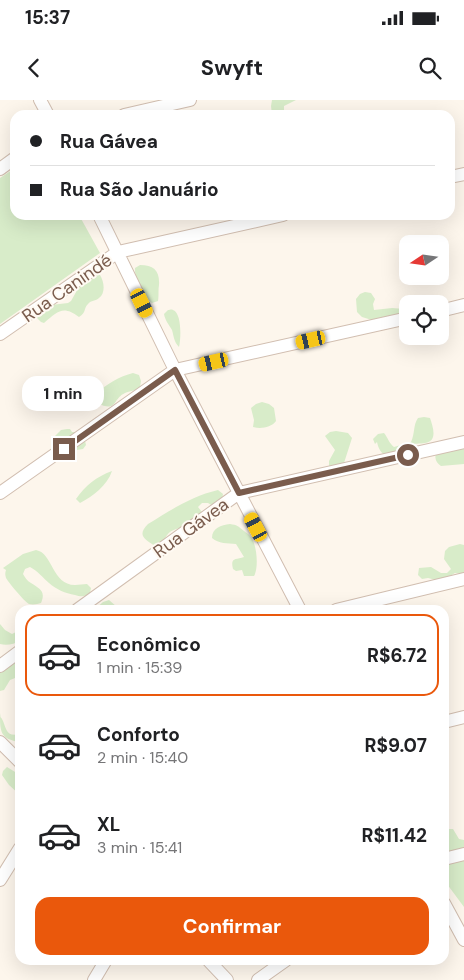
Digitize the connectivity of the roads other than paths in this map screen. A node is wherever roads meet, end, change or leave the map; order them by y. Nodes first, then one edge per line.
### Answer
1 (190, 100) edge
2 (146, 110) edge
3 (102, 220) edge
4 (261, 220) edge
5 (118, 252) junction
6 (464, 305) edge
7 (449, 308) edge
8 (399, 320) edge
9 (0, 334) edge
10 (175, 370) junction
11 (464, 442) edge
12 (0, 493) edge
13 (239, 493) junction
14 (464, 579) edge
15 (84, 605) edge
16 (297, 605) edge
17 (357, 605) edge
18 (15, 655) edge
19 (0, 666) edge
20 (464, 717) edge
21 (449, 721) edge
22 (0, 742) edge
23 (15, 757) edge
24 (464, 854) edge
25 (15, 856) edge
26 (449, 858) edge
27 (0, 880) edge
28 (449, 912) edge
29 (464, 940) edge
30 (103, 965) edge
31 (213, 965) edge
32 (279, 965) edge
33 (94, 980) edge
34 (227, 980) edge
35 (258, 980) edge

1 - 2 street
3 - 5 street
4 - 5 street, Rua Canindé
5 - 9 street, Rua Canindé
5 - 10 street
6 - 7 street
8 - 10 street
10 - 12 street
10 - 13 street
11 - 13 street, Rua Gávea
13 - 15 street, Rua Gávea
13 - 16 street
14 - 17 street
18 - 19 street
20 - 21 street
22 - 23 street
24 - 26 street
25 - 27 street
28 - 29 street
30 - 33 street
31 - 34 street
32 - 35 street

